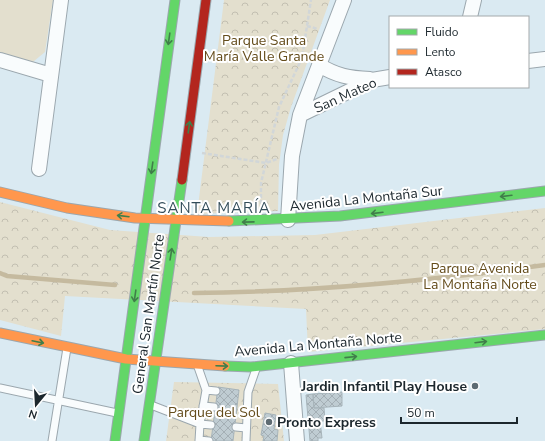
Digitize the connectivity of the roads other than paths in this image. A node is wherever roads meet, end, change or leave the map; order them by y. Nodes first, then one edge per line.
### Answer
1 (61, 0) edge
2 (174, 0) edge
3 (206, 0) edge
4 (344, 0) edge
5 (474, 0) edge
6 (470, 16) edge
7 (545, 59) edge
8 (0, 60) edge
9 (529, 61) edge
10 (319, 65) junction
11 (51, 75) junction
12 (389, 78) edge
13 (372, 80) junction
14 (300, 115) junction
15 (39, 169) dead end
16 (0, 192) edge
17 (545, 192) edge
18 (146, 219) junction
19 (288, 220) junction
20 (176, 221) junction
21 (0, 333) edge
22 (545, 335) edge
23 (68, 348) junction
24 (126, 359) junction
25 (155, 362) junction
26 (291, 364) junction
27 (197, 365) junction
28 (256, 366) junction
29 (0, 388) edge
30 (206, 390) junction
31 (216, 391) dead end
32 (59, 401) junction
33 (149, 404) junction
34 (203, 406) junction
35 (214, 407) dead end
36 (238, 408) dead end
37 (246, 409) junction
38 (119, 414) junction
39 (200, 424) junction
40 (211, 425) dead end
41 (236, 428) dead end
42 (246, 428) junction
43 (52, 441) edge
44 (115, 441) edge
45 (144, 441) edge
46 (199, 441) edge
47 (209, 441) edge
48 (246, 441) edge
49 (297, 441) edge

1 - 11 street
2 -> 18 main road, General San Martín Norte
20 -> 3 main road, General San Martín Norte
4 - 10 street
5 - 6 street
7 - 9 street
8 - 11 street
10 - 13 street
10 - 14 street
11 - 15 street
12 - 13 street, San Mateo
13 - 14 street, San Mateo
14 - 19 street
18 -> 16 main road, Avenida La Montaña Sur
17 -> 19 main road, Avenida La Montaña Sur
18 - 20 main road, Avenida La Montaña Sur
18 -> 24 main road, General San Martín Norte
19 -> 20 main road, Avenida La Montaña Sur
25 -> 20 main road, General San Martín Norte
21 -> 23 main road, Avenida La Montaña Norte
26 -> 22 main road, Avenida La Montaña Norte
23 - 24 main road, Avenida La Montaña Norte
23 - 32 lane
24 - 25 main road, Avenida La Montaña Norte
24 - 38 main road, General San Martín Norte
25 - 27 main road, Avenida La Montaña Norte
25 - 33 main road, General San Martín Norte
26 - 28 main road, Avenida La Montaña Norte
26 - 49 street
27 -> 28 main road, Avenida La Montaña Norte
27 - 30 lane
28 - 37 lane
29 - 32 lane
30 - 31 lane
30 - 34 lane
32 - 38 lane
32 - 43 lane
33 - 39 lane
33 - 45 main road, General San Martín Norte
34 - 35 lane
34 - 39 lane
36 - 37 lane
37 - 42 lane
38 - 44 main road, General San Martín Norte
39 - 40 lane
39 - 46 lane
41 - 42 lane
42 - 48 lane
46 - 47 lane

